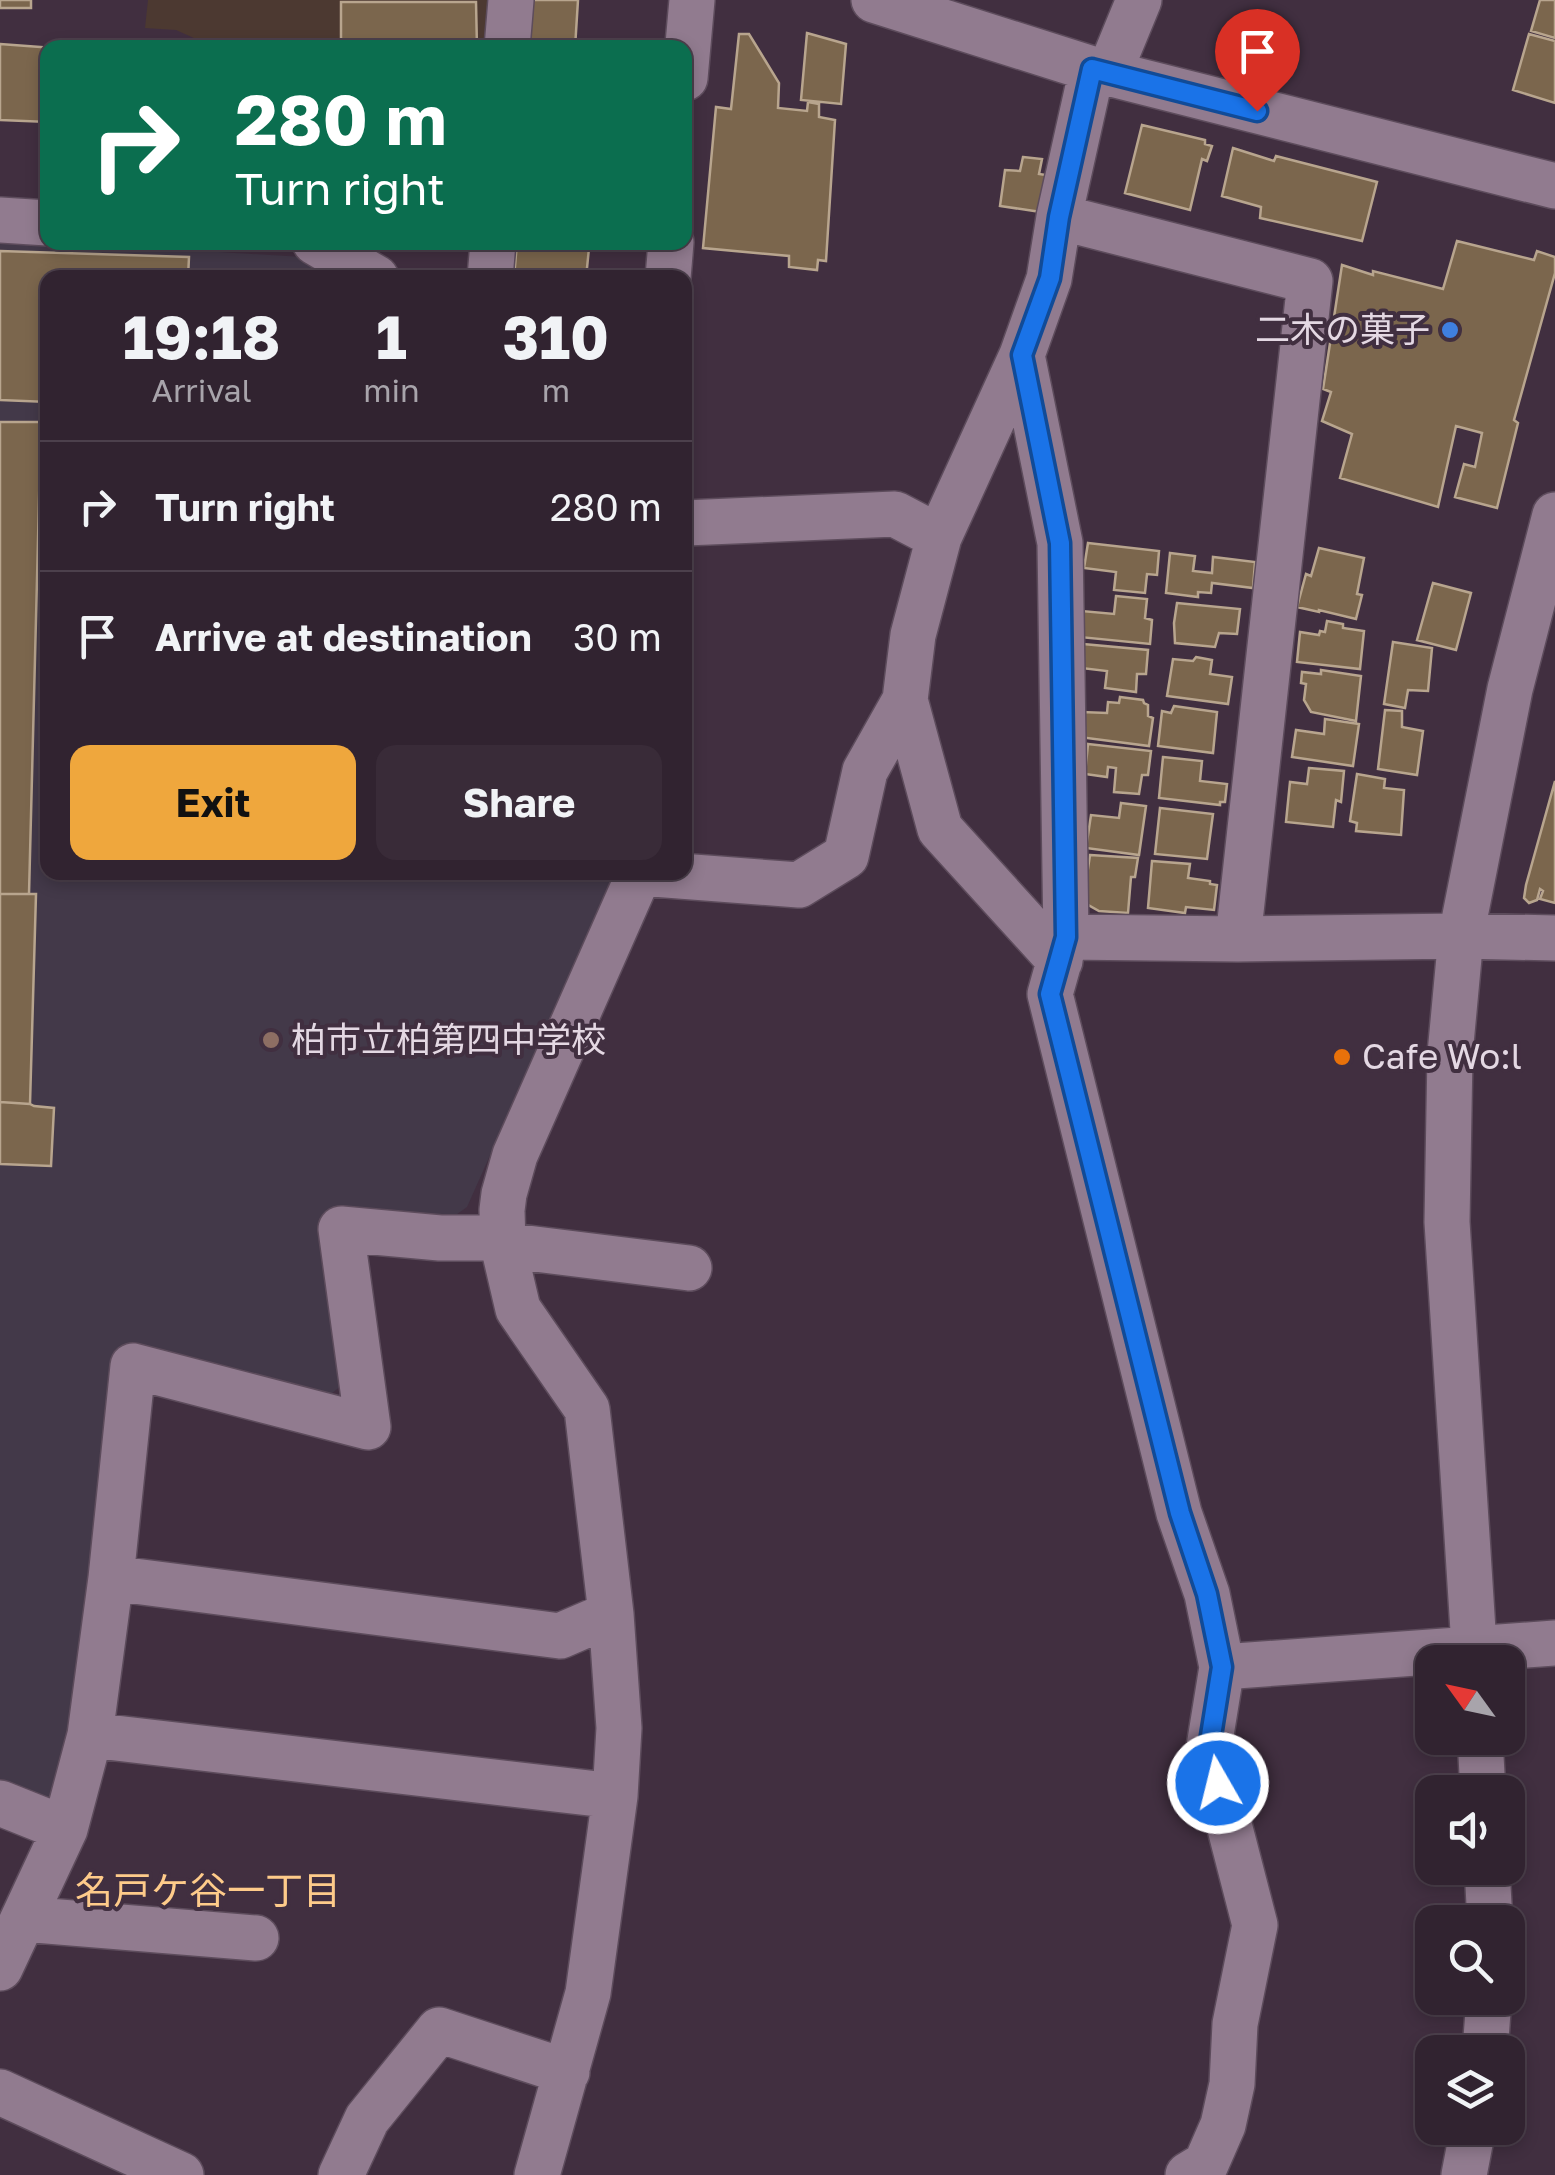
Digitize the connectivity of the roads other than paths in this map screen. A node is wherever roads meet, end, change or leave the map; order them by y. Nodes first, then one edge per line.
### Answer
1 (511, 0) edge
2 (692, 0) edge
3 (874, 0) edge
4 (1139, 0) edge
5 (508, 40) edge
6 (688, 40) edge
7 (1100, 71) junction
8 (1555, 186) edge
9 (1059, 217) junction
10 (0, 220) edge
11 (40, 222) edge
12 (329, 250) edge
13 (362, 270) edge
14 (1022, 355) junction
15 (1555, 514) edge
16 (692, 523) edge
17 (938, 538) junction
18 (905, 700) junction
19 (692, 877) edge
20 (637, 880) edge
21 (1461, 936) junction
22 (1555, 938) edge
23 (1238, 939) junction
24 (1063, 949) junction
25 (503, 1241) junction
26 (689, 1268) dead end
27 (111, 1578) junction
28 (611, 1614) junction
29 (1555, 1643) edge
30 (1474, 1645) edge
31 (1525, 1648) edge
32 (1415, 1659) edge
33 (1222, 1667) junction
34 (90, 1735) junction
35 (616, 1796) junction
36 (0, 1803) edge
37 (65, 1829) junction
38 (23, 1919) junction
39 (256, 1938) dead end
40 (0, 1968) edge
41 (566, 2072) junction
42 (0, 2092) edge
43 (1470, 2145) edge
44 (181, 2175) edge
45 (341, 2175) edge
46 (538, 2175) edge
47 (1188, 2175) edge
48 (1464, 2175) edge

1 - 5 street
2 - 6 street
3 - 7 street
4 - 7 street
7 - 8 street
7 - 9 street
9 - 14 street
9 - 23 street
10 - 11 street
12 - 13 street
14 - 17 street
14 - 24 street
15 - 21 street
16 - 17 street
17 - 18 street
18 - 19 street
18 - 24 street
20 - 25 street
21 - 22 street
21 - 23 street
21 - 30 street
23 - 24 street
24 - 33 street
25 - 26 street
25 - 27 street
25 - 28 street
27 - 28 street
27 - 34 street
28 - 35 street
29 - 31 street
32 - 33 street
33 - 47 street
34 - 35 street
34 - 37 street
35 - 41 street
36 - 37 street
37 - 38 street
38 - 39 street
38 - 40 street
41 - 45 street
41 - 46 street
42 - 44 street
43 - 48 street

